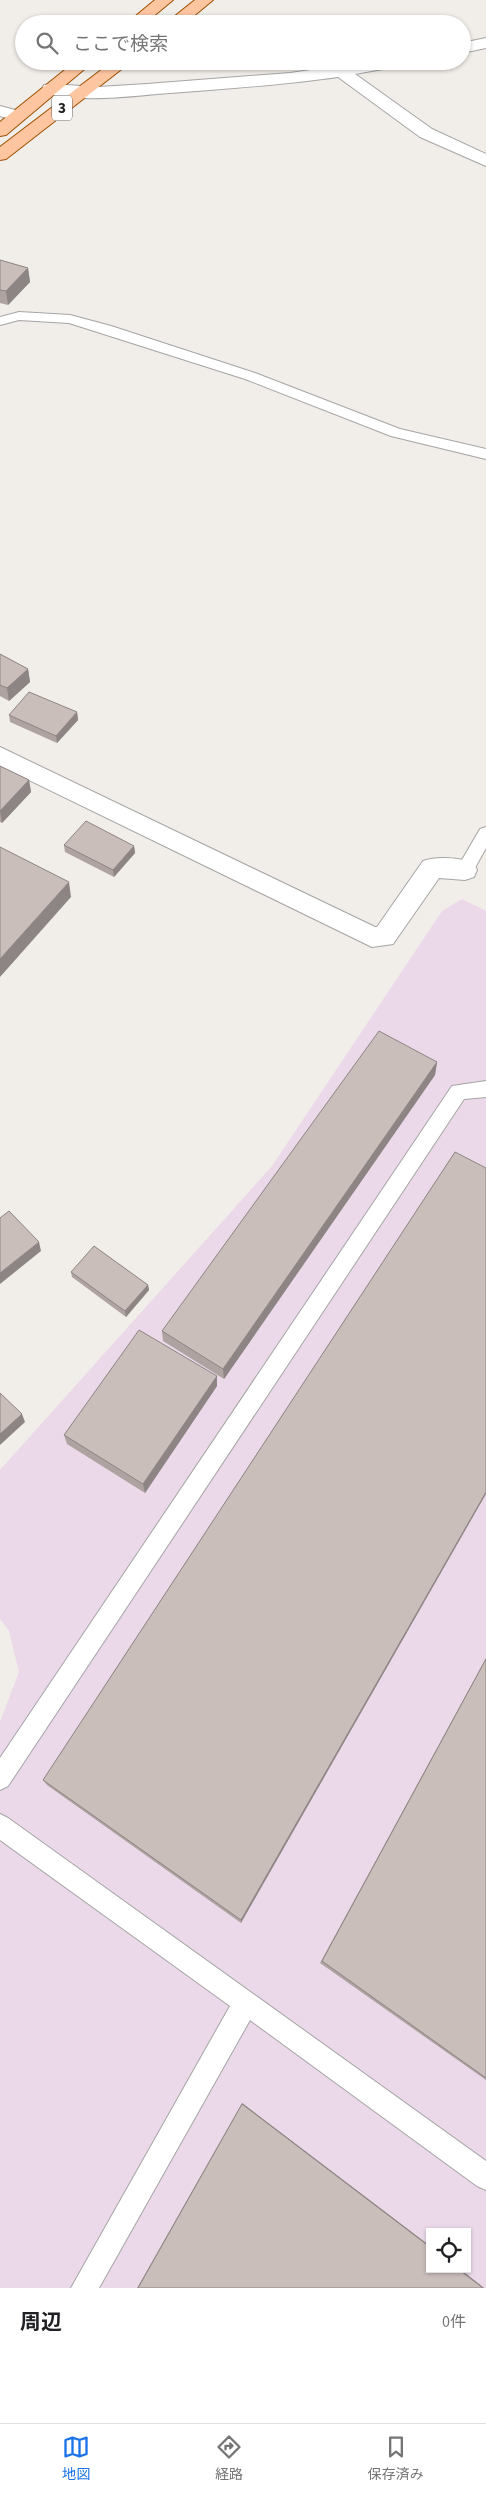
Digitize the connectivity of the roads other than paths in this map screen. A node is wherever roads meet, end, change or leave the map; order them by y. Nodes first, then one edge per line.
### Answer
1 (165, 0) edge
2 (205, 0) edge
3 (146, 15) edge
4 (185, 15) edge
5 (486, 43) edge
6 (471, 46) edge
7 (74, 70) edge
8 (112, 70) edge
9 (357, 70) edge
10 (343, 73) junction
11 (50, 89) junction
12 (83, 92) junction
13 (0, 111) edge
14 (17, 116) junction
15 (0, 131) edge
16 (0, 155) edge
17 (486, 161) edge
18 (0, 321) edge
19 (486, 454) edge
20 (0, 756) edge
21 (486, 833) edge
22 (465, 870) joint
23 (486, 1089) edge
24 (0, 1778) edge
25 (0, 1826) edge
26 (246, 2002) junction
27 (486, 2177) edge
28 (84, 2288) edge

1 - 3 main road
2 - 4 main road
5 - 6 street
7 - 11 main road, 3
8 - 12 main road, 3
9 - 10 street
10 - 12 street
10 - 17 street
11 - 12 street
11 - 14 main road, 3
12 - 16 main road, 3
13 - 14 street
14 - 15 main road, 3
18 - 19 lane
20 - 22 street
21 - 22 lane
23 - 24 lane
25 - 26 lane
26 - 27 lane
26 - 28 lane

